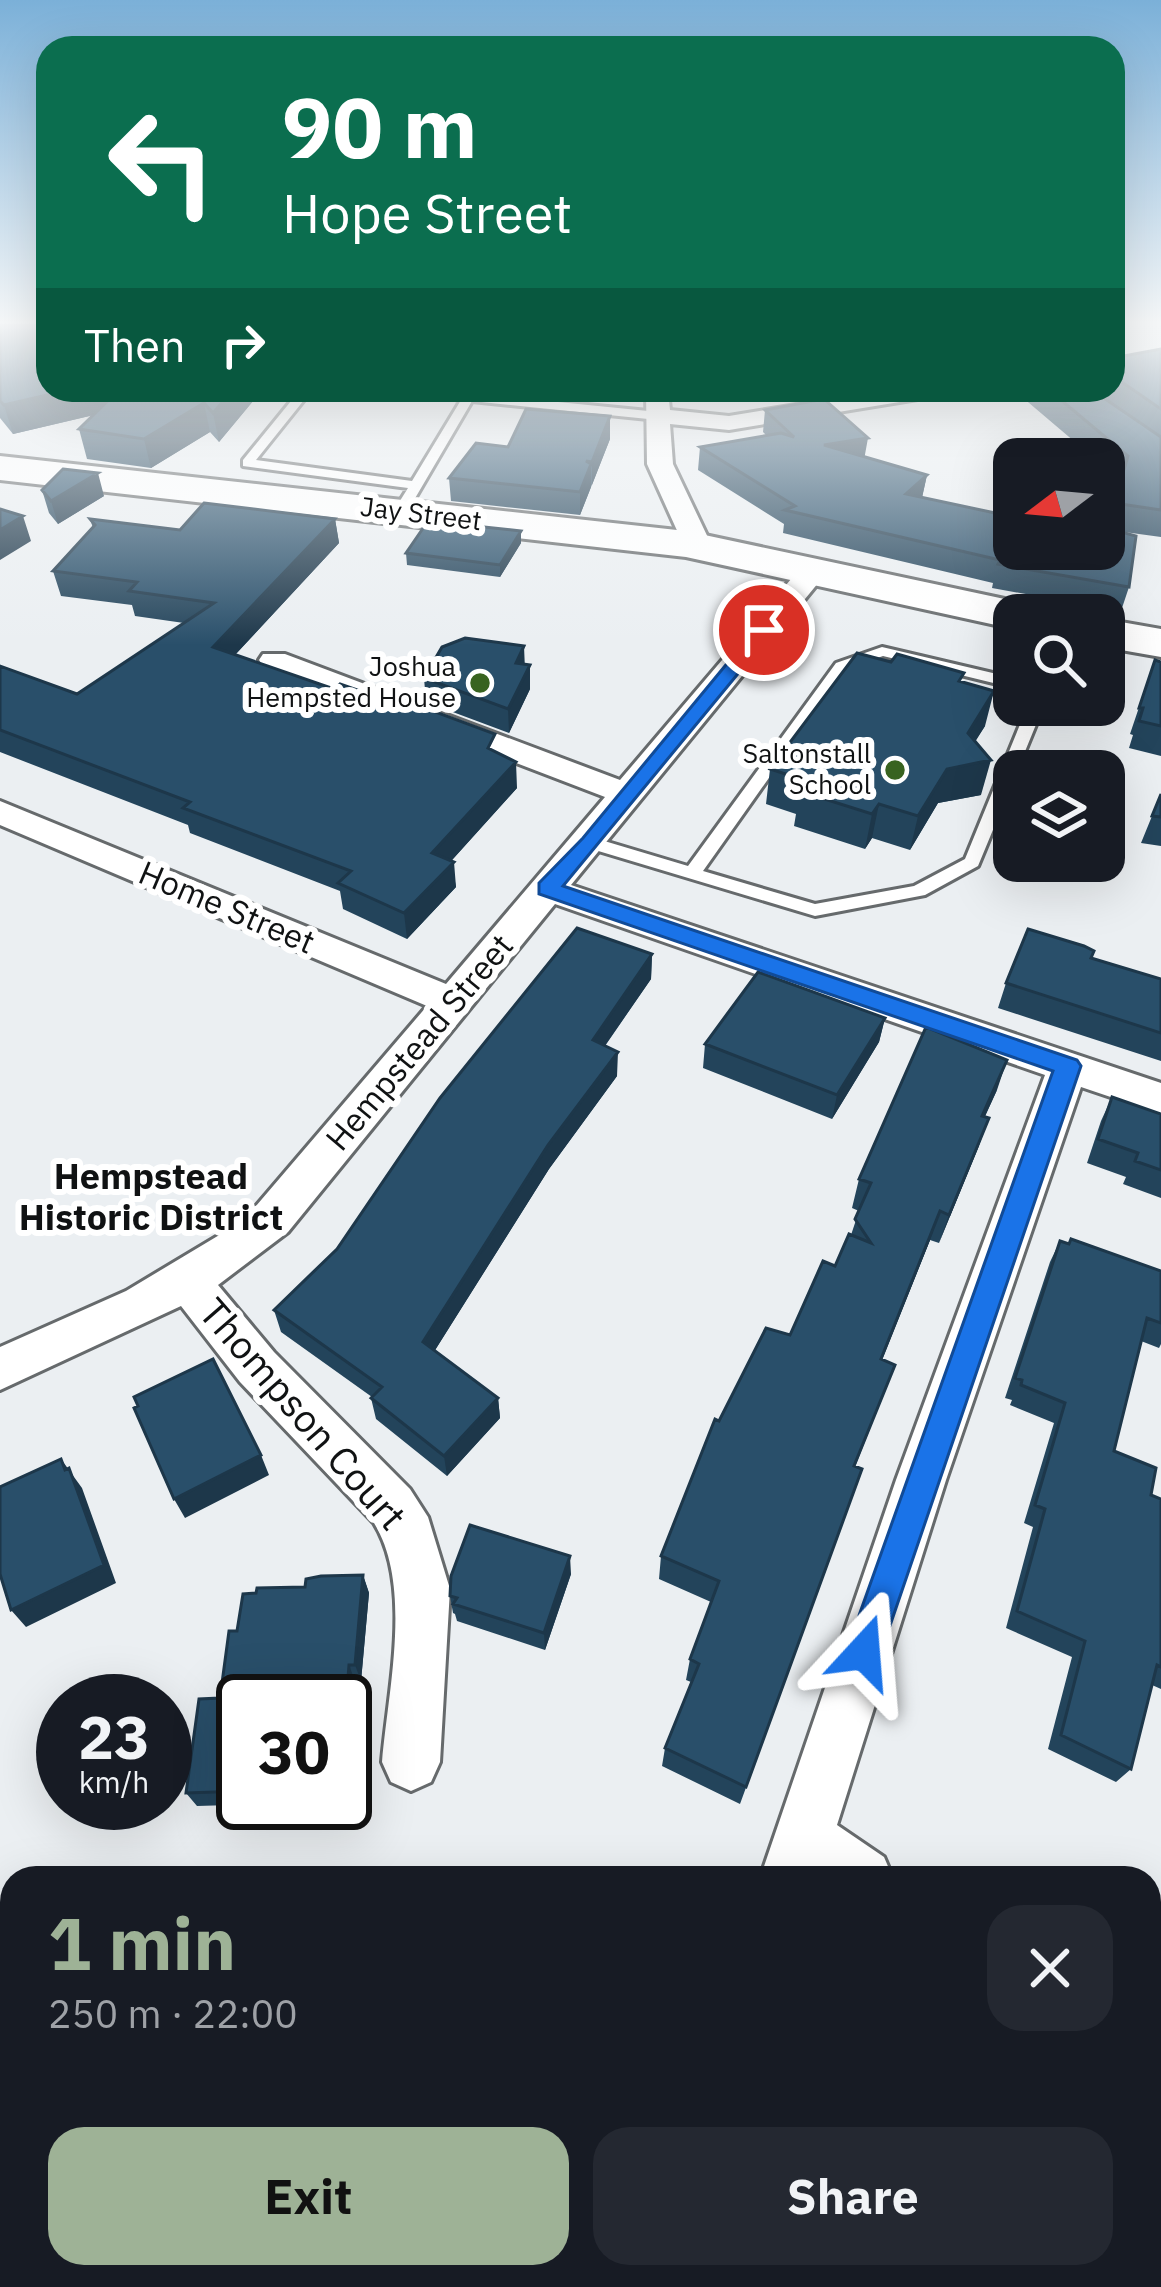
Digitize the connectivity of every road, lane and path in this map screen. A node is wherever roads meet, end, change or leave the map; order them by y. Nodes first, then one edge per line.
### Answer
1 (272, 432) edge
2 (447, 432) edge
3 (658, 432) edge
4 (0, 468) edge
5 (307, 486) junction
6 (408, 498) junction
7 (698, 546) junction
8 (813, 571) junction
9 (993, 610) edge
10 (1125, 637) edge
11 (1161, 643) edge
12 (274, 660) dead end
13 (993, 678) edge
14 (1027, 726) edge
15 (627, 794) junction
16 (0, 812) edge
17 (591, 843) junction
18 (692, 874) junction
19 (547, 889) junction
20 (453, 1002) junction
21 (1068, 1066) junction
22 (1161, 1099) edge
23 (189, 1282) junction
24 (0, 1370) edge
25 (411, 1762) dead end
26 (797, 1858) edge

1 - 5 lane
2 - 6 lane
3 - 7 street
4 - 5 main road, Jay Street
5 - 6 main road, Jay Street
6 - 7 main road, Jay Street
7 - 8 main road, Jay Street
8 - 9 main road, Jay Street
8 - 15 street, Hempstead Street
10 - 11 main road
12 - 15 street
13 - 18 lane
14 - 18 lane
15 - 17 street, Hempstead Street
16 - 20 street, Home Street
17 - 18 lane
17 - 19 street, Hempstead Street
19 - 20 street, Hempstead Street
19 - 21 street
20 - 23 street, Hempstead Street
21 - 22 street
21 - 26 street
23 - 24 street, Hempstead Street
23 - 25 street, Thompson Court

